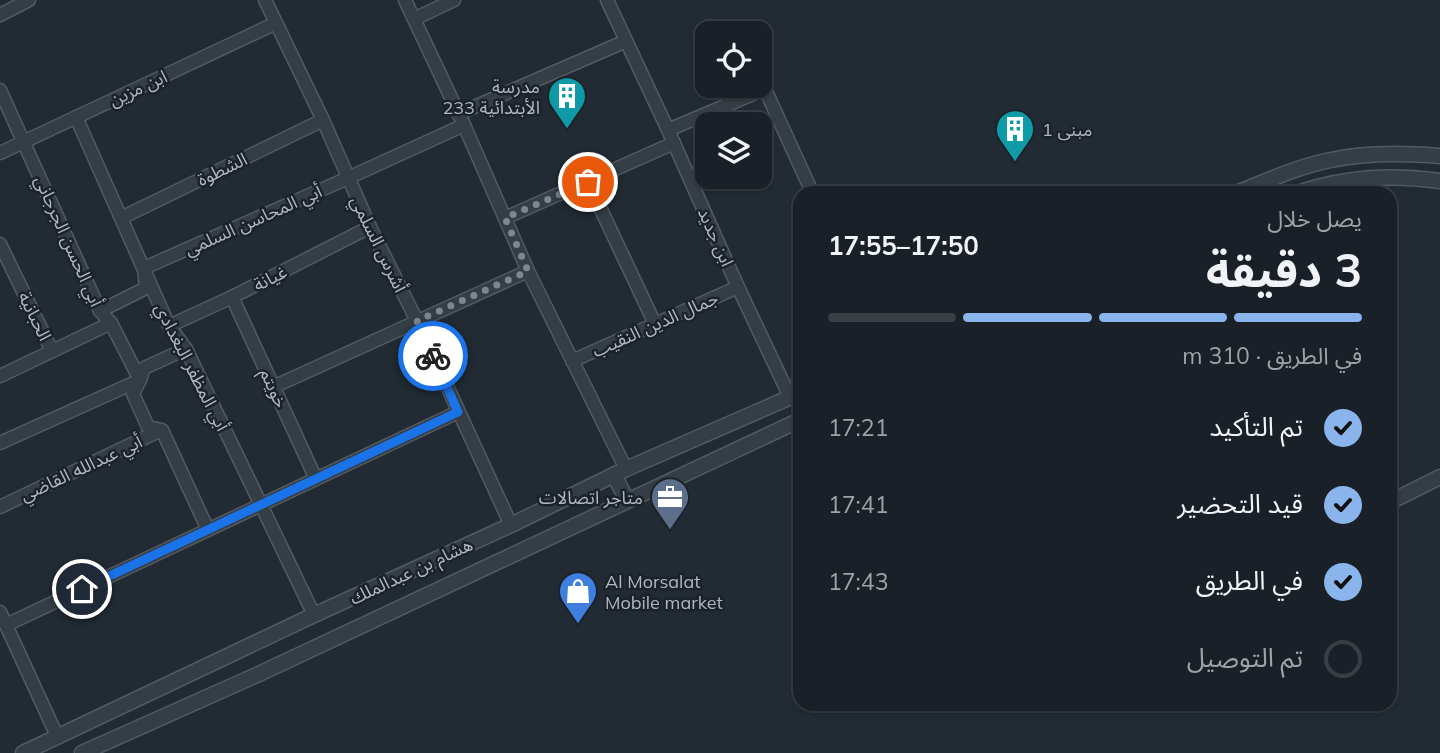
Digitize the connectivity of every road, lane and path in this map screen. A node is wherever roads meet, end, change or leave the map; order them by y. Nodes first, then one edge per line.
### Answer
1 (28, 0) edge
2 (265, 0) edge
3 (405, 0) edge
4 (454, 0) edge
5 (607, 0) edge
6 (0, 15) edge
7 (414, 19) junction
8 (276, 23) junction
9 (626, 41) junction
10 (0, 90) edge
11 (76, 117) junction
12 (461, 119) junction
13 (323, 120) junction
14 (668, 130) junction
15 (24, 141) junction
16 (674, 143) junction
17 (0, 153) edge
18 (1440, 156) edge
19 (348, 178) junction
20 (1440, 181) edge
21 (588, 182) junction
22 (809, 186) edge
23 (1254, 186) edge
24 (1320, 186) edge
25 (121, 218) junction
26 (505, 218) junction
27 (370, 227) junction
28 (0, 243) edge
29 (5, 266) edge
30 (144, 268) junction
31 (528, 271) junction
32 (738, 287) junction
33 (232, 297) junction
34 (100, 311) junction
35 (417, 321) junction
36 (111, 323) junction
37 (655, 324) junction
38 (169, 326) junction
39 (186, 349) junction
40 (52, 351) junction
41 (572, 361) junction
42 (0, 376) edge
43 (140, 380) junction
44 (273, 387) junction
45 (790, 397) edge
46 (458, 412) junction
47 (793, 423) edge
48 (162, 430) junction
49 (0, 443) edge
50 (620, 472) junction
51 (1440, 477) edge
52 (316, 479) junction
53 (1440, 483) edge
54 (1397, 498) edge
55 (627, 500) junction
56 (1397, 504) edge
57 (261, 506) junction
58 (0, 507) edge
59 (511, 525) junction
60 (208, 530) junction
61 (0, 612) edge
62 (314, 615) junction
63 (6, 625) junction
64 (57, 736) junction
65 (23, 753) edge
66 (82, 753) edge

1 - 6 street
2 - 8 street, أشرس السلمي
3 - 7 street
4 - 7 street
5 - 9 street, ابن جديد
7 - 12 street
8 - 11 street, ابن مزين
8 - 13 street, أشرس السلمي
9 - 12 street, أبي المحاسن السلمي
9 - 14 street, ابن جديد
10 - 15 street, أبي الحسن الجرجاني
11 - 15 street, ابن مزين
11 - 25 street, أبي المظفر البغدادي
12 - 19 street, أبي المحاسن السلمي
12 - 26 street
13 - 19 street, أشرس السلمي
13 - 25 street, الشطوة
14 - 16 street, ابن جديد
14 - 22 street
15 - 17 street, ابن مزين
15 - 34 street, أبي الحسن الجرجاني
16 - 21 street
16 - 32 street, ابن جديد
18 - 23 street
19 - 27 street, أشرس السلمي
19 - 30 street, أبي المحاسن السلمي
20 - 24 street
21 - 26 street
21 - 37 street
25 - 30 street, أبي المظفر البغدادي
26 - 31 street
27 - 33 street, غيانة
27 - 35 street, أشرس السلمي
28 - 29 street, الحبانية
29 - 40 street, الحبانية
30 - 34 street
30 - 38 street, أبي المظفر البغدادي
31 - 35 street
31 - 41 street
32 - 37 street, جمال الدين النقيب
32 - 45 street, ابن جديد
33 - 38 street, غيانة
33 - 44 street, خويتم
34 - 36 street, أبي الحسن الجرجاني
35 - 44 street
35 - 46 street, أشرس السلمي
36 - 40 street
36 - 43 street, أبي الحسن الجرجاني
37 - 41 street, جمال الدين النقيب
38 - 39 street, أبي المظفر البغدادي
39 - 43 street
39 - 57 street, أبي المظفر البغدادي
40 - 42 street
41 - 50 street
43 - 48 street, أبي الحسن الجرجاني
43 - 49 street
44 - 52 street, خويتم
45 - 50 street, هشام بن عبدالملك
46 - 52 street
46 - 59 street, أشرس السلمي
47 - 55 street, هشام بن عبدالملك
48 - 58 street, أبي عبدالله القاضي
48 - 60 street, أبي الحسن الجرجاني
50 - 55 street
50 - 59 street, هشام بن عبدالملك
51 - 54 street
52 - 57 street
53 - 56 street
55 - 66 street, هشام بن عبدالملك
57 - 60 street
57 - 62 street, أبي المظفر البغدادي
59 - 62 street, هشام بن عبدالملك
60 - 63 street
61 - 63 street
62 - 64 street, هشام بن عبدالملك
63 - 64 street
64 - 65 street, هشام بن عبدالملك

